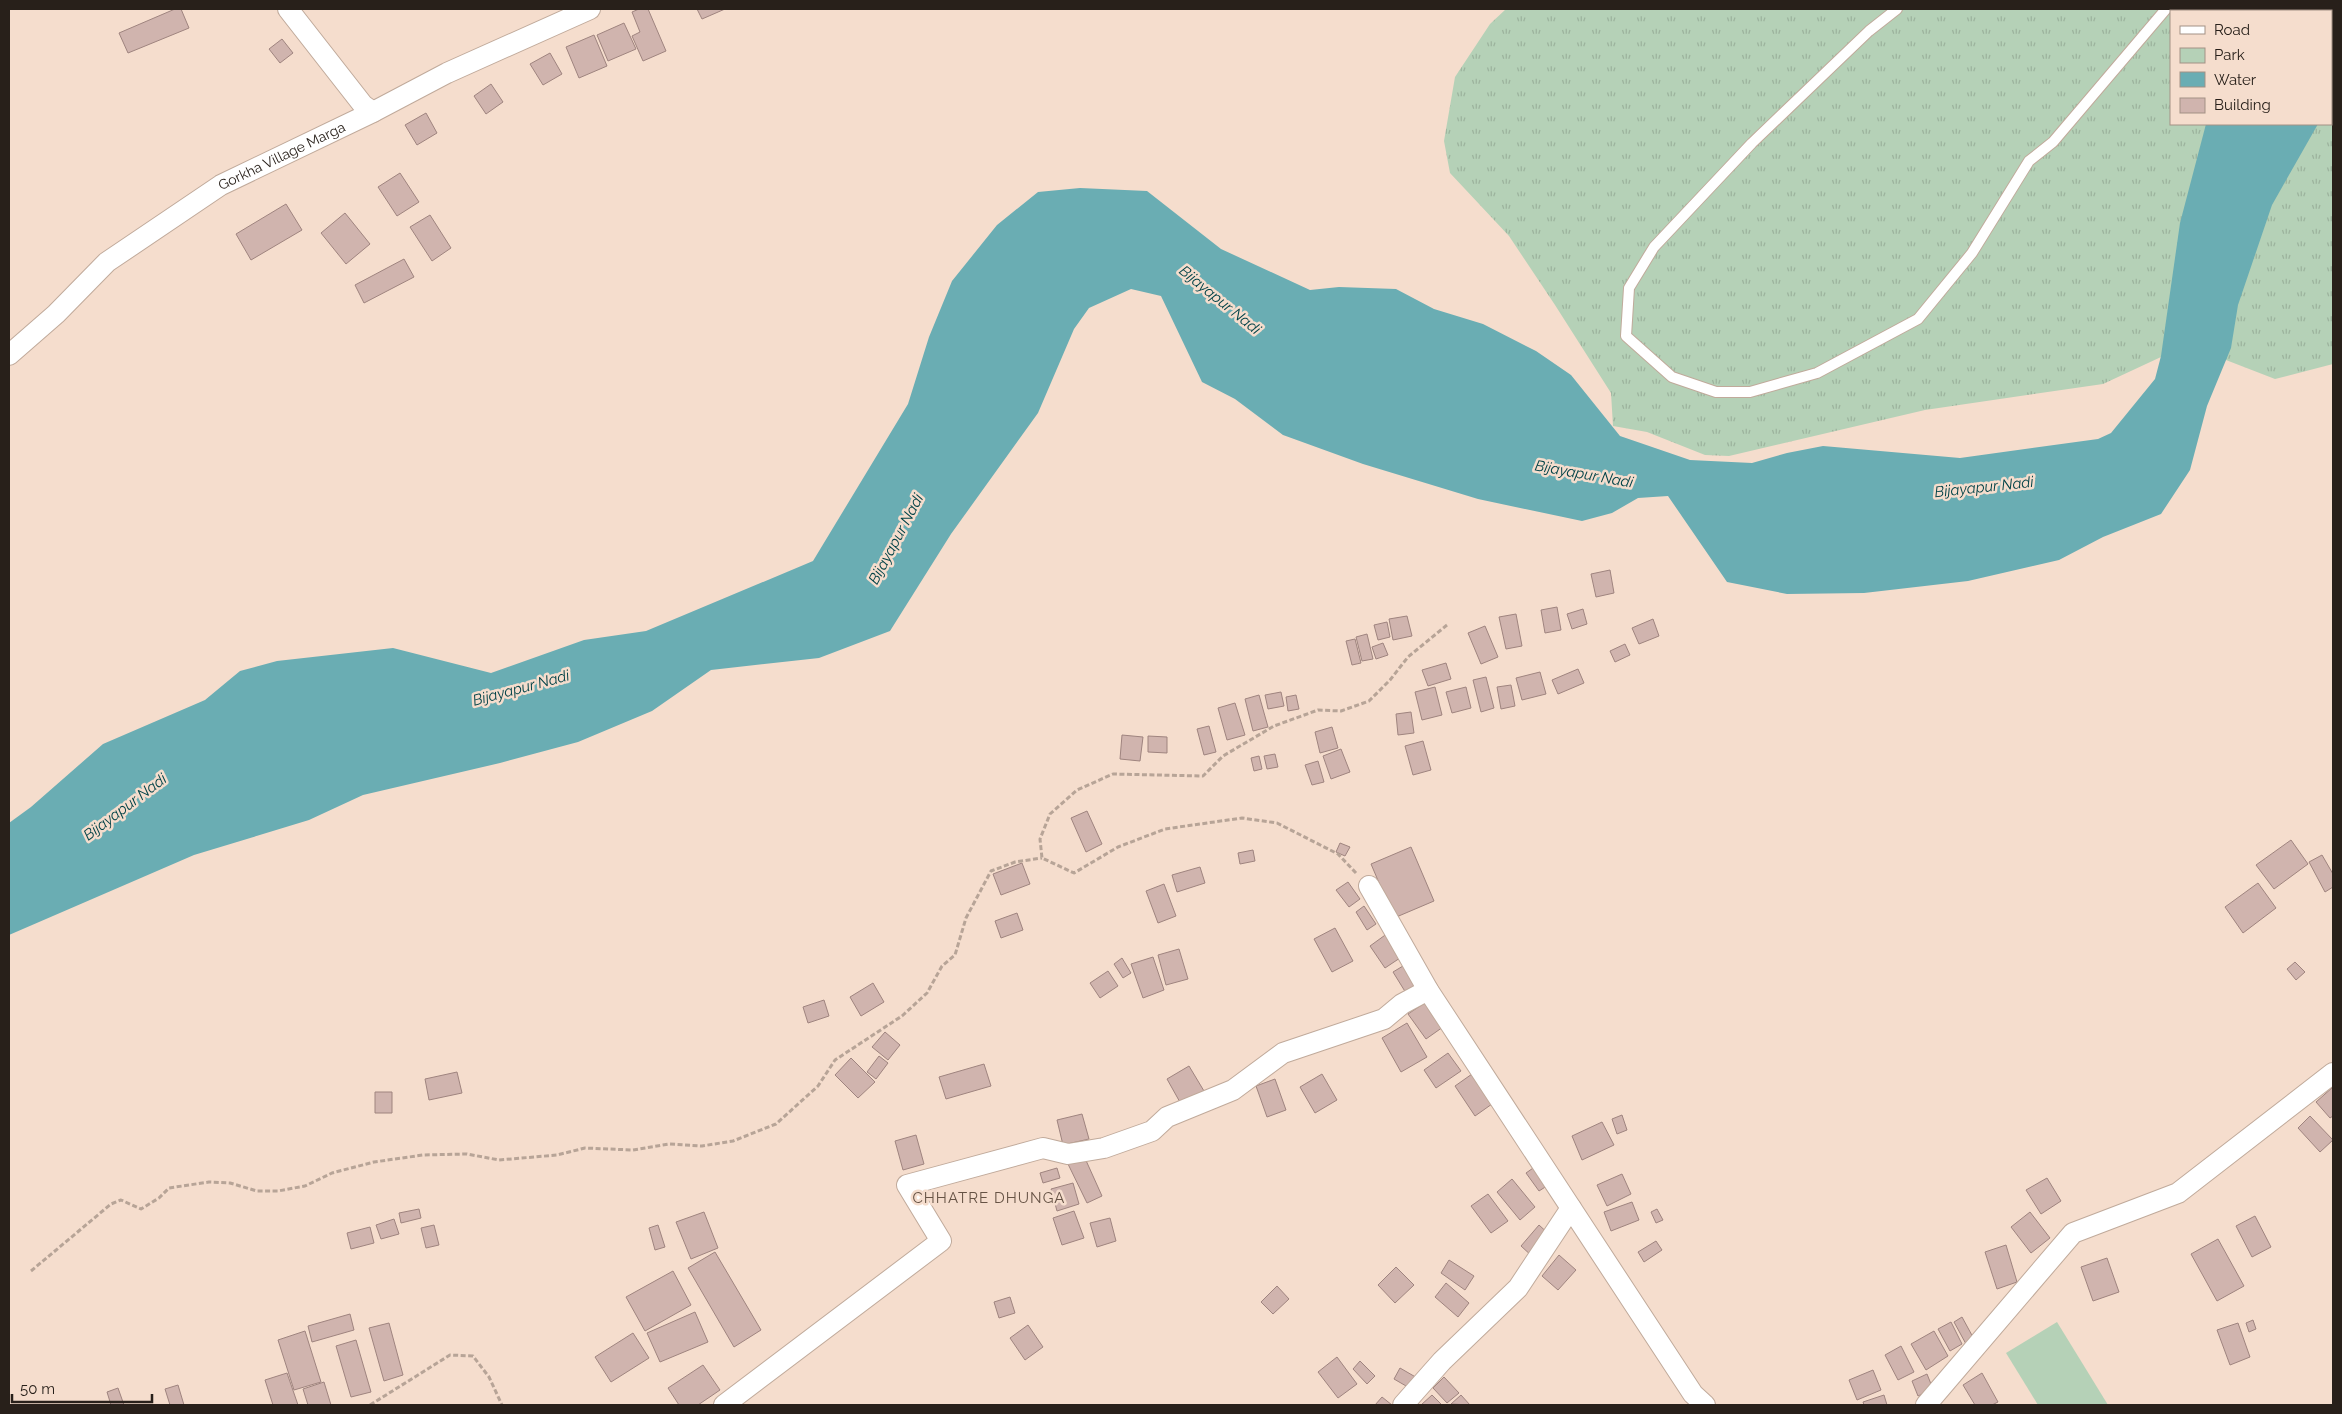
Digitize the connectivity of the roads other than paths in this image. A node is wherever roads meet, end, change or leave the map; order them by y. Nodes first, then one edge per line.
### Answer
1 (288, 9) edge
2 (590, 9) edge
3 (1897, 9) edge
4 (2166, 9) edge
5 (374, 112) junction
6 (9, 355) edge
7 (1369, 886) road end
8 (1428, 990) junction
9 (2333, 1073) edge
10 (1571, 1208) junction
11 (724, 1405) edge
12 (1403, 1405) edge
13 (1705, 1405) edge
14 (1926, 1405) edge

1 - 5 street
2 - 5 street, Gorkha Village Marga
3 - 4 lane
5 - 6 street, Gorkha Village Marga
7 - 8 street
8 - 10 street
8 - 11 street
9 - 14 street
10 - 12 street
10 - 13 street

